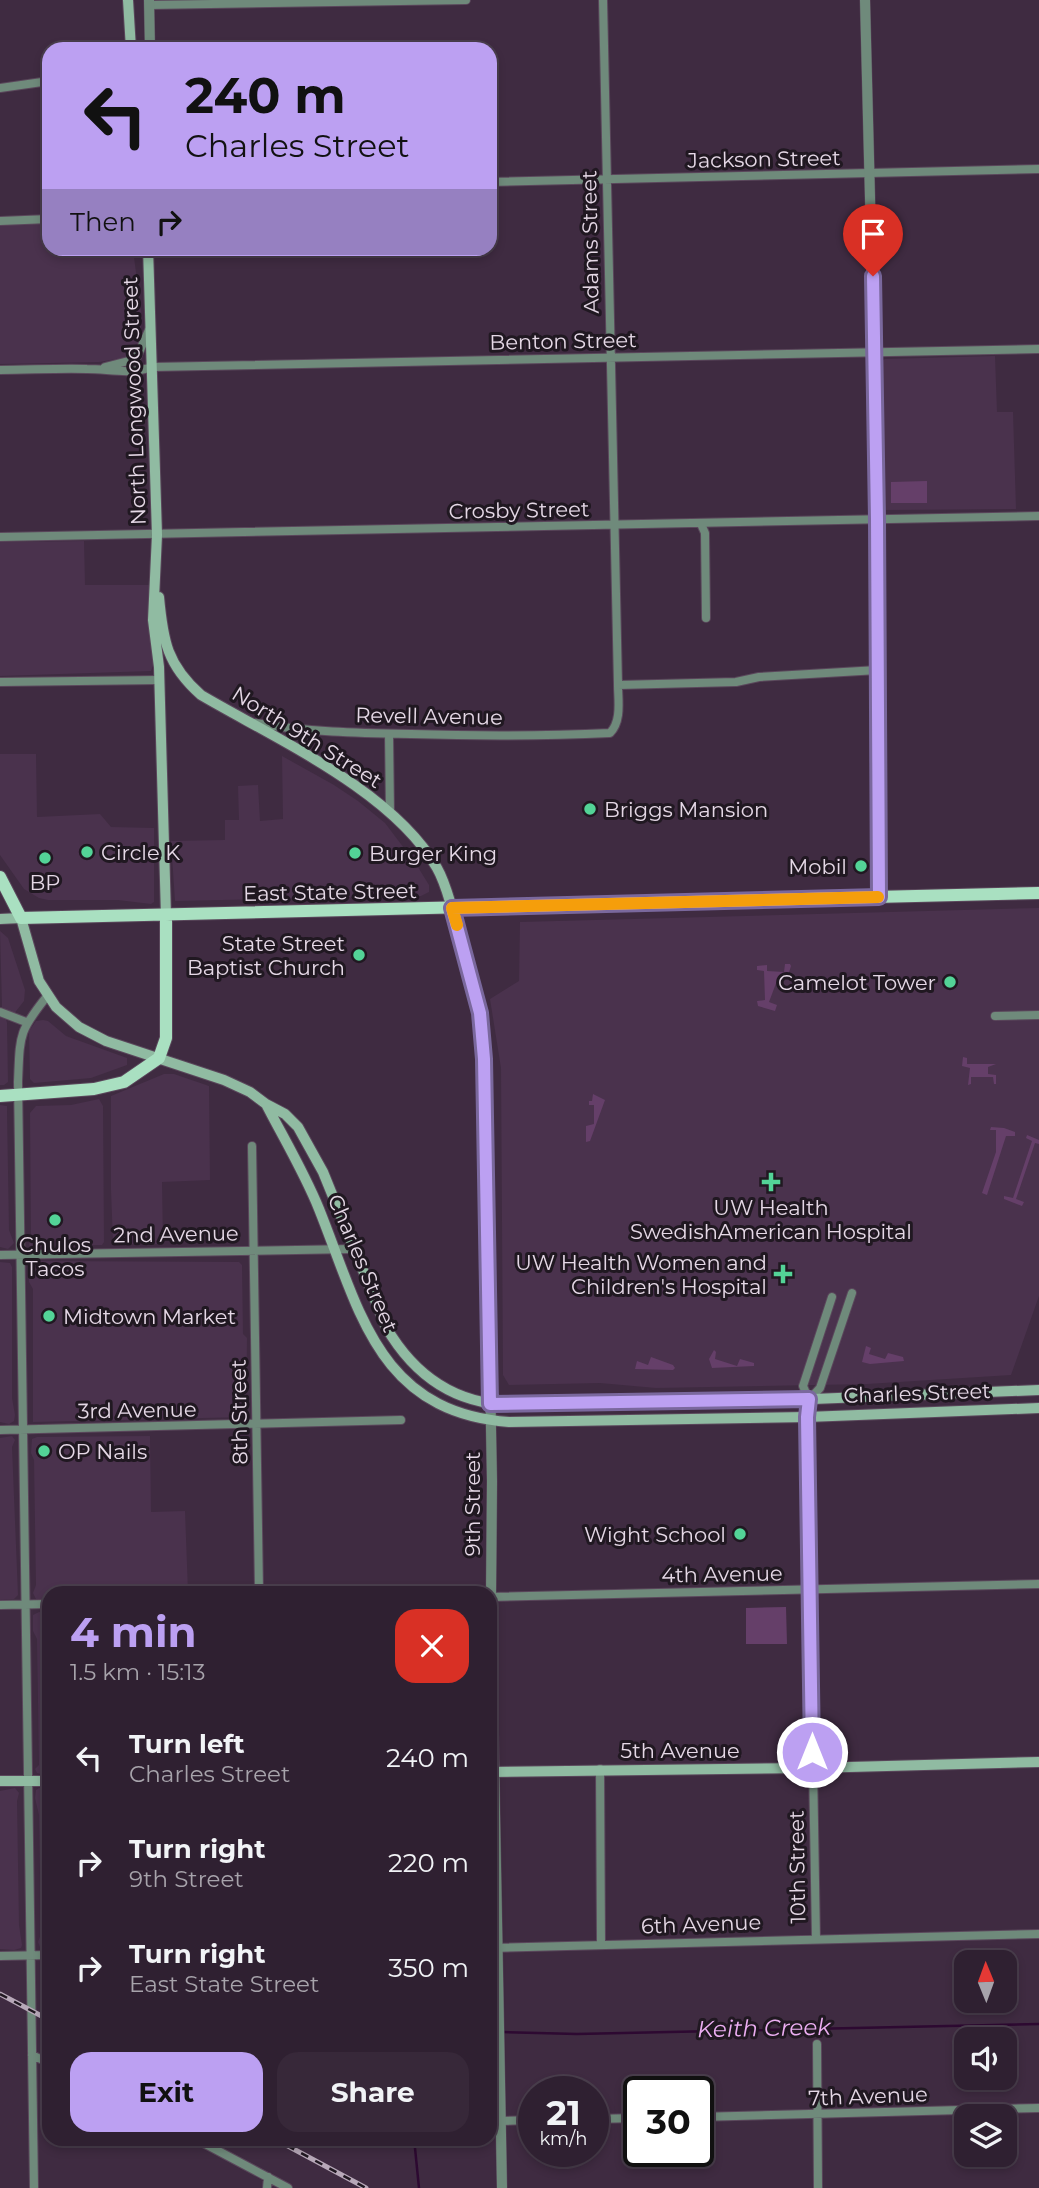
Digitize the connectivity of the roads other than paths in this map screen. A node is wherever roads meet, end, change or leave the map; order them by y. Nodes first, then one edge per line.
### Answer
1 (128, 0) edge
2 (466, 0) edge
3 (603, 0) edge
4 (865, 0) edge
5 (149, 3) edge
6 (131, 42) edge
7 (150, 42) edge
8 (42, 82) edge
9 (0, 88) edge
10 (1039, 169) edge
11 (871, 175) junction
12 (606, 180) junction
13 (497, 182) edge
14 (42, 219) edge
15 (0, 221) edge
16 (148, 256) edge
17 (151, 324) junction
18 (1039, 349) edge
19 (874, 352) junction
20 (610, 357) junction
21 (152, 368) junction
22 (88, 369) junction
23 (0, 370) edge
24 (1039, 516) edge
25 (877, 519) junction
26 (701, 524) junction
27 (615, 526) junction
28 (157, 535) junction
29 (0, 537) edge
30 (156, 553) junction
31 (159, 594) joint
32 (706, 618) dead end
33 (878, 670) junction
34 (159, 680) junction
35 (0, 682) edge
36 (618, 685) junction
37 (248, 722) junction
38 (389, 733) junction
39 (610, 733) joint
40 (390, 813) junction
41 (0, 877) edge
42 (1039, 893) edge
43 (879, 897) junction
44 (452, 908) junction
45 (166, 916) junction
46 (21, 918) junction
47 (0, 919) edge
48 (48, 995) junction
49 (0, 1012) edge
50 (1039, 1015) edge
51 (996, 1017) dead end
52 (26, 1022) junction
53 (159, 1058) junction
54 (0, 1096) edge
55 (18, 1096) junction
56 (266, 1104) junction
57 (252, 1146) dead end
58 (353, 1248) junction
59 (334, 1249) junction
60 (254, 1251) junction
61 (0, 1255) edge
62 (21, 1255) junction
63 (852, 1293) dead end
64 (832, 1297) dead end
65 (1039, 1390) edge
66 (809, 1399) junction
67 (490, 1404) junction
68 (1039, 1408) edge
69 (807, 1417) junction
70 (401, 1420) dead end
71 (491, 1421) junction
72 (258, 1425) junction
73 (0, 1430) edge
74 (23, 1430) junction
75 (1039, 1584) edge
76 (259, 1586) edge
77 (491, 1586) edge
78 (811, 1589) junction
79 (497, 1597) edge
80 (24, 1604) junction
81 (42, 1604) edge
82 (0, 1605) edge
83 (1039, 1762) edge
84 (812, 1768) junction
85 (600, 1769) junction
86 (497, 1772) edge
87 (0, 1781) edge
88 (27, 1781) junction
89 (42, 1781) edge
90 (1039, 1934) edge
91 (816, 1938) junction
92 (601, 1944) junction
93 (497, 1948) edge
94 (29, 1955) junction
95 (42, 1955) edge
96 (0, 1956) edge
97 (497, 2003) edge
98 (817, 2044) dead end
99 (32, 2055) junction
100 (42, 2060) edge
101 (1039, 2108) edge
102 (819, 2115) junction
103 (714, 2117) edge
104 (518, 2120) edge
105 (500, 2121) junction
106 (209, 2146) edge
107 (268, 2177) junction
108 (34, 2188) edge
109 (267, 2188) edge
110 (288, 2188) edge
111 (502, 2188) edge
112 (818, 2188) edge

1 - 6 main road
2 - 5 street
3 - 12 street, Adams Street
4 - 11 street
5 - 7 street
8 - 9 street
10 - 11 street, Jackson Street
11 - 12 street, Jackson Street
11 - 19 street
12 - 13 street, Jackson Street
12 - 20 street, Adams Street
14 - 15 street
16 - 17 main road, North Longwood Street
17 - 21 main road, North Longwood Street
17 - 22 street, Benton Street
18 - 19 street, Benton Street
19 - 20 street, Benton Street
19 - 25 street
20 - 21 street, Benton Street
20 - 27 street, Adams Street
21 - 22 street, Benton Street
21 - 28 main road, North Longwood Street
22 - 23 street, Benton Street
24 - 25 street, Crosby Street
25 - 26 street, Crosby Street
25 - 33 street
26 - 27 street, Crosby Street
26 - 32 street
27 - 28 street, Crosby Street
27 - 36 street, Adams Street
28 - 29 street, Crosby Street
28 - 30 main road, North Longwood Street
30 - 31 main road, North Longwood Street
30 - 34 main road, North Longwood Street
31 - 37 main road, North 9th Street
33 - 36 street
33 - 43 street
34 - 35 street
34 - 45 main road, North Longwood Street
36 - 39 street, Adams Street
37 - 38 street, Revell Avenue
37 - 40 main road, North 9th Street
38 - 39 street, Revell Avenue
38 - 40 street
40 - 44 main road, North 9th Street
41 - 46 main road
42 - 43 main road, East State Street
43 - 44 main road, East State Street
44 - 45 main road, East State Street
44 - 67 street, 9th Street
45 - 46 main road, East State Street
45 - 53 main road
46 - 47 main road, East State Street
46 - 48 main road, Charles Street
48 - 52 street
48 - 53 main road, Charles Street
49 - 52 street
50 - 51 street
52 - 55 street
53 - 55 main road
53 - 56 main road, Charles Street
54 - 55 main road
55 - 62 street
56 - 58 main road, Charles Street
56 - 59 main road, Charles Street
57 - 60 street, 8th Street
58 - 59 street, 2nd Avenue
58 - 67 main road, Charles Street
59 - 60 street, 2nd Avenue
59 - 71 main road, Charles Street
60 - 62 street, 2nd Avenue
60 - 72 street, 8th Street
61 - 62 street, 2nd Avenue
62 - 74 street
63 - 66 street
64 - 66 street, 10th Street
65 - 66 main road, Charles Street
66 - 67 main road, Charles Street
66 - 69 street, 10th Street
67 - 71 street, 9th Street
68 - 69 main road, Charles Street
69 - 71 main road, Charles Street
69 - 78 street, 10th Street
70 - 72 street, 3rd Avenue
71 - 77 street, 9th Street
72 - 74 street, 3rd Avenue
72 - 76 street, 8th Street
73 - 74 street, 3rd Avenue
74 - 80 street
75 - 78 street, 4th Avenue
78 - 79 street, 4th Avenue
78 - 84 street, 10th Street
80 - 81 street
80 - 82 street
80 - 88 street
83 - 84 main road, 5th Avenue
84 - 85 main road, 5th Avenue
84 - 91 street, 10th Street
85 - 86 main road, 5th Avenue
85 - 92 street
87 - 88 main road
88 - 89 main road
88 - 94 street
90 - 91 street, 6th Avenue
91 - 92 street, 6th Avenue
92 - 93 street, 6th Avenue
94 - 95 street
94 - 96 street
94 - 99 street
97 - 105 street, 9th Street
98 - 102 street
99 - 100 street
99 - 108 street
101 - 102 street, 7th Avenue
102 - 103 street, 7th Avenue
102 - 112 street
104 - 105 street
105 - 111 street, 9th Street
106 - 107 street
107 - 109 street
107 - 110 street

